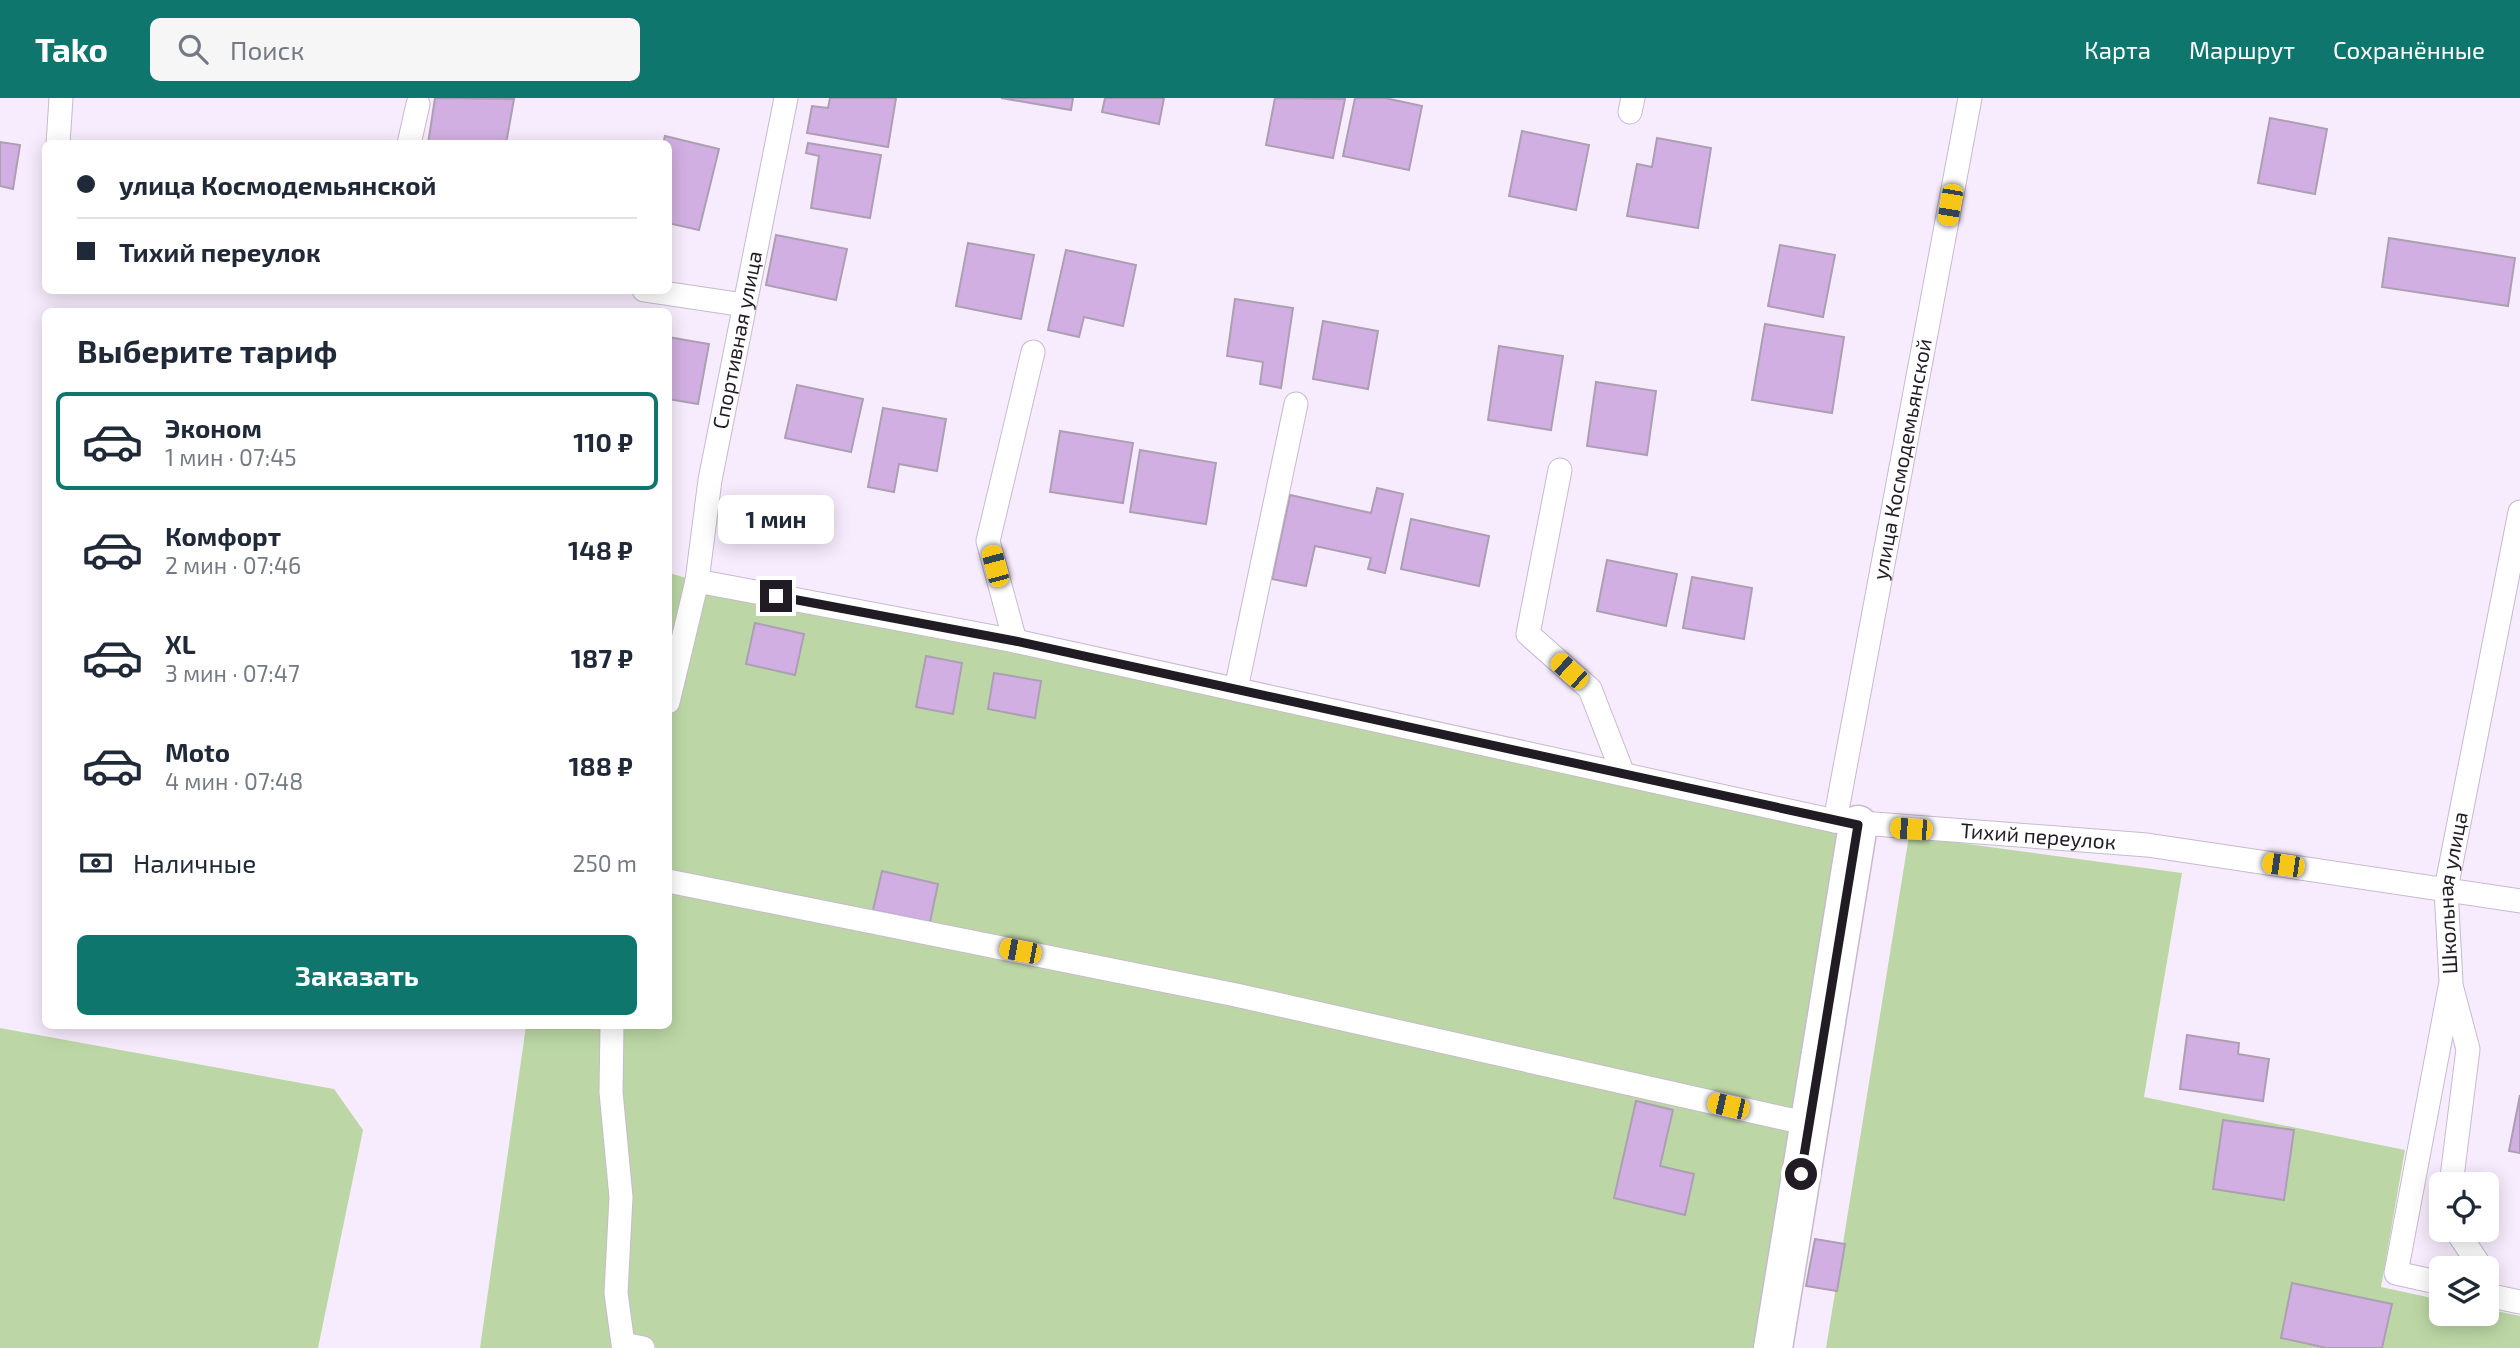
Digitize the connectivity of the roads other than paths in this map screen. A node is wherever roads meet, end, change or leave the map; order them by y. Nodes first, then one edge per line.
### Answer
1 (61, 98) edge
2 (786, 98) edge
3 (1970, 98) edge
4 (418, 104) dead end
5 (58, 140) edge
6 (410, 140) edge
7 (671, 294) edge
8 (744, 305) junction
9 (1033, 352) dead end
10 (1296, 404) dead end
11 (1560, 470) dead end
12 (2520, 512) edge
13 (697, 582) junction
14 (1015, 641) junction
15 (672, 685) edge
16 (1236, 690) junction
17 (1623, 774) junction
18 (1846, 823) junction
19 (672, 882) edge
20 (2446, 889) junction
21 (2520, 901) edge
22 (2451, 982) junction
23 (612, 1029) edge
24 (1810, 1124) junction
25 (2453, 1172) edge
26 (2429, 1280) edge
27 (643, 1348) edge
28 (1773, 1348) edge

1 - 5 lane
2 - 8 lane, Спортивная улица
3 - 18 lane, улица Космодемьянской
4 - 6 lane
7 - 8 lane
8 - 13 lane, Спортивная улица
9 - 14 lane
10 - 16 lane
11 - 17 lane
12 - 20 lane, Школьная улица
13 - 14 lane, Тихий переулок
13 - 15 lane, Спортивная улица
14 - 16 lane, Тихий переулок
16 - 17 lane, Тихий переулок
17 - 18 lane, Тихий переулок
18 - 20 lane, Тихий переулок
18 - 24 street, улица Космодемьянской
19 - 24 lane
20 - 21 lane, Тихий переулок
20 - 22 lane, Школьная улица
22 - 25 lane
22 - 26 lane, Школьная улица
23 - 27 lane
24 - 28 street, улица Космодемьянской

